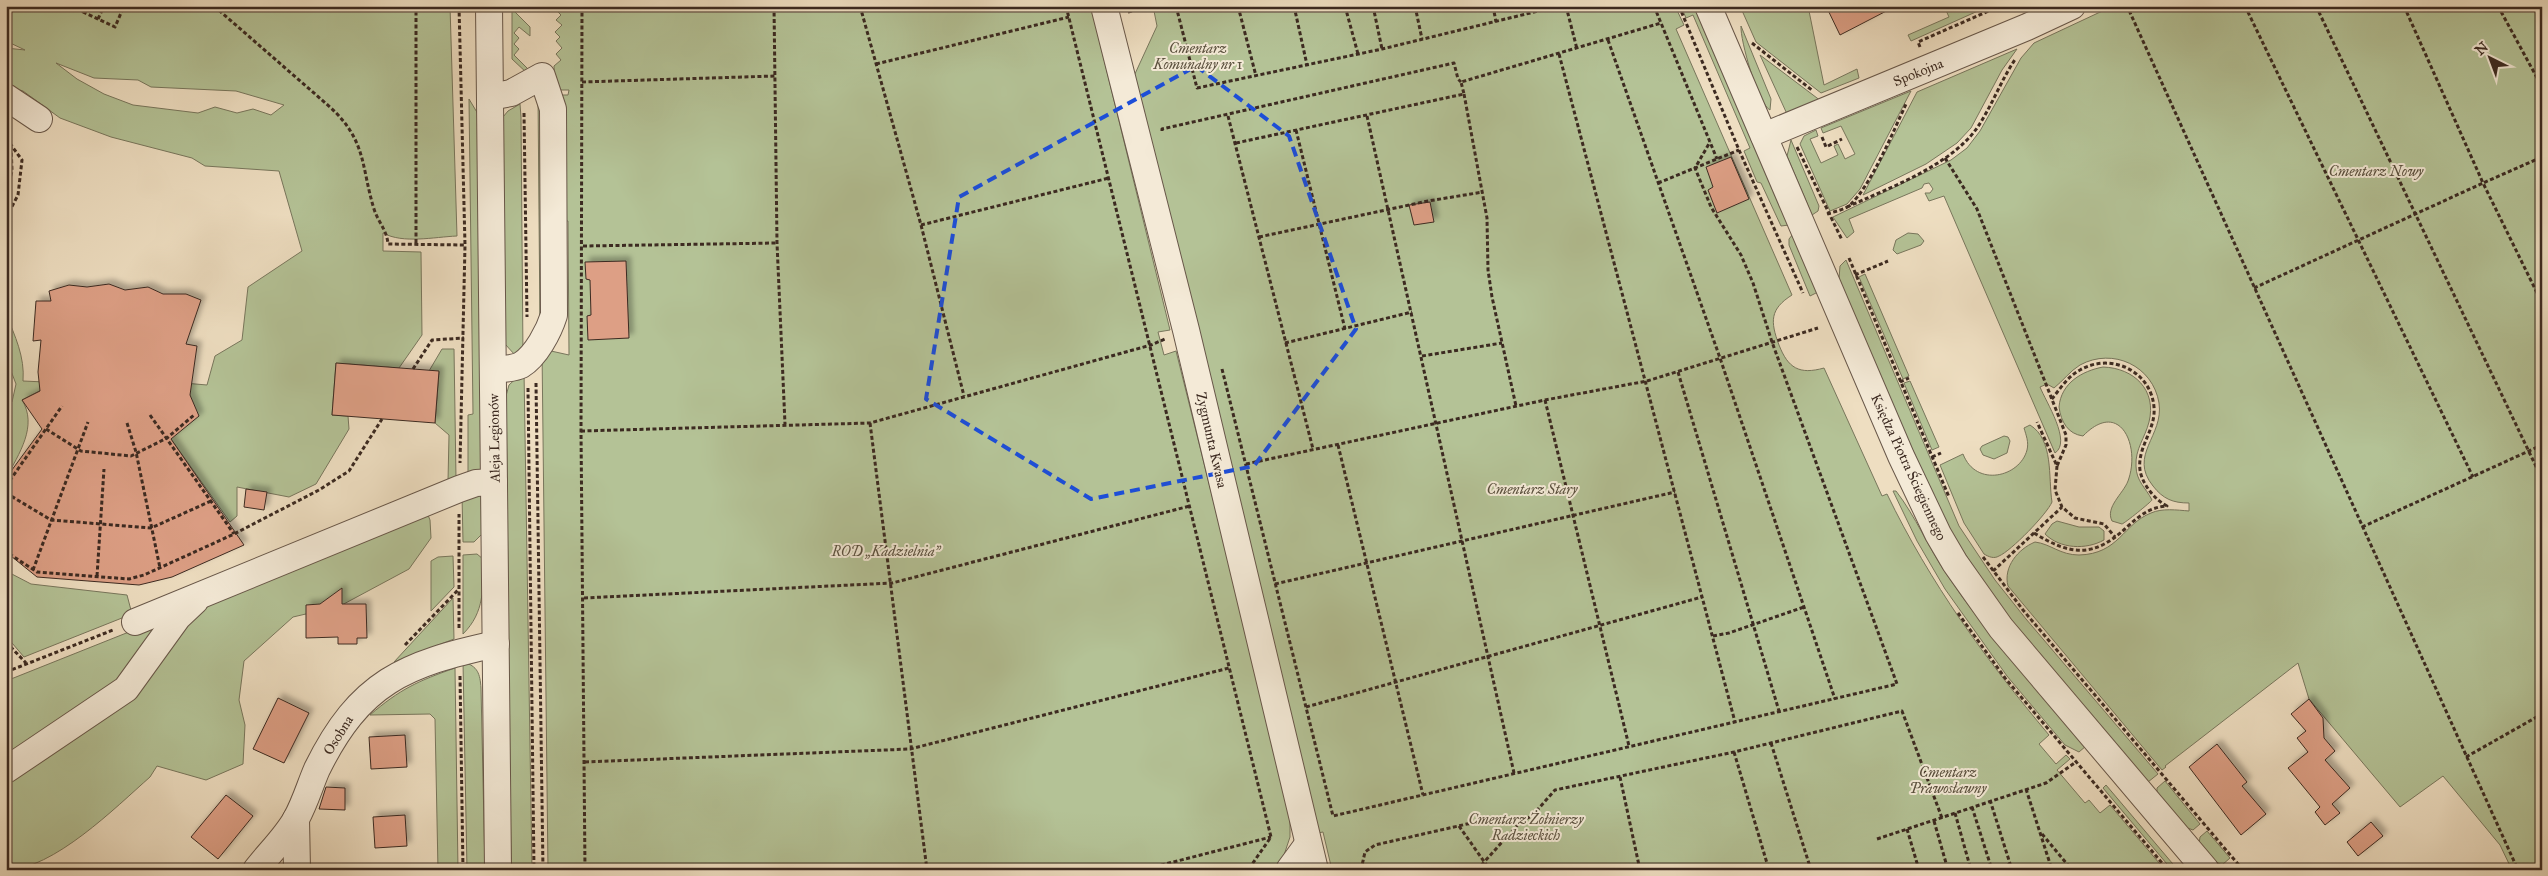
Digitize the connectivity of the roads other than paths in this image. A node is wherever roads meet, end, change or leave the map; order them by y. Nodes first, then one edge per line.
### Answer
1 (489, 6) edge
2 (1708, 6) edge
3 (2065, 8) edge
4 (1115, 9) edge
5 (6, 97) edge
6 (490, 97) junction
7 (39, 119) dead end
8 (1764, 136) junction
9 (493, 370) junction
10 (494, 482) junction
11 (204, 594) junction
12 (135, 622) road end
13 (496, 644) junction
14 (6, 770) edge
15 (296, 819) junction
16 (1308, 844) junction
17 (256, 870) edge
18 (297, 870) edge
19 (498, 870) edge
20 (1289, 870) edge
21 (1314, 870) edge
22 (2206, 870) edge

1 - 6 street, Aleja Legionów
2 - 8 street, Księdza Piotra Ściegiennego
3 - 8 street, Spokojna
4 - 16 street, Zygmunta Kwasa
5 - 7 street
6 - 9 street, Aleja Legionów
6 - 9 street
8 - 22 street, Księdza Piotra Ściegiennego
9 - 10 street, Aleja Legionów
10 - 11 street
10 - 13 street, Aleja Legionów
11 - 12 street
11 - 14 street
13 - 15 street, Osobna
13 - 19 street, Aleja Legionów
15 - 17 street, Osobna
15 - 18 street
16 - 20 street
16 - 21 street, Zygmunta Kwasa

